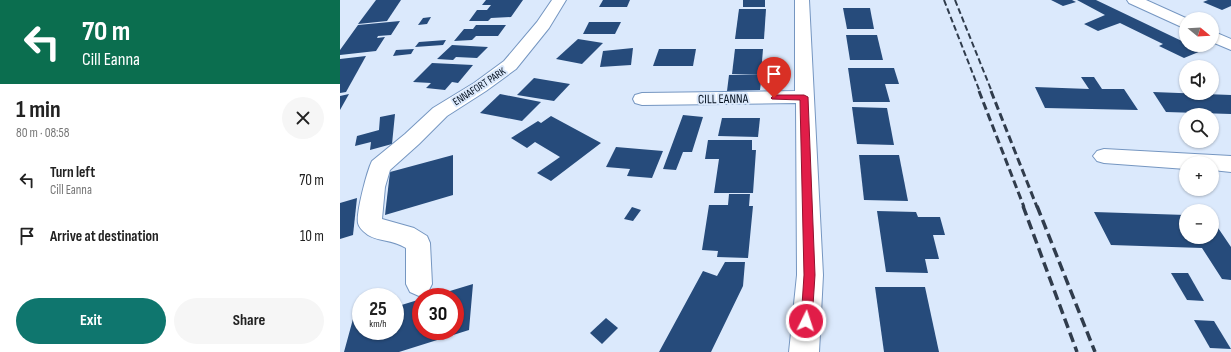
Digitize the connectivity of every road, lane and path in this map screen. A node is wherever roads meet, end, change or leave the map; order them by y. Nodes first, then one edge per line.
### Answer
1 (559, 0) edge
2 (802, 0) edge
3 (1134, 0) edge
4 (1179, 21) edge
5 (1219, 39) edge
6 (1231, 45) edge
7 (804, 97) junction
8 (642, 99) dead end
9 (1104, 156) dead end
10 (1231, 164) edge
11 (419, 284) dead end
12 (804, 352) edge

1 - 11 street, ENNAFORT PARK
2 - 7 street
3 - 4 street
5 - 6 street
7 - 8 street, CILL EANNA
7 - 12 street
9 - 10 street

